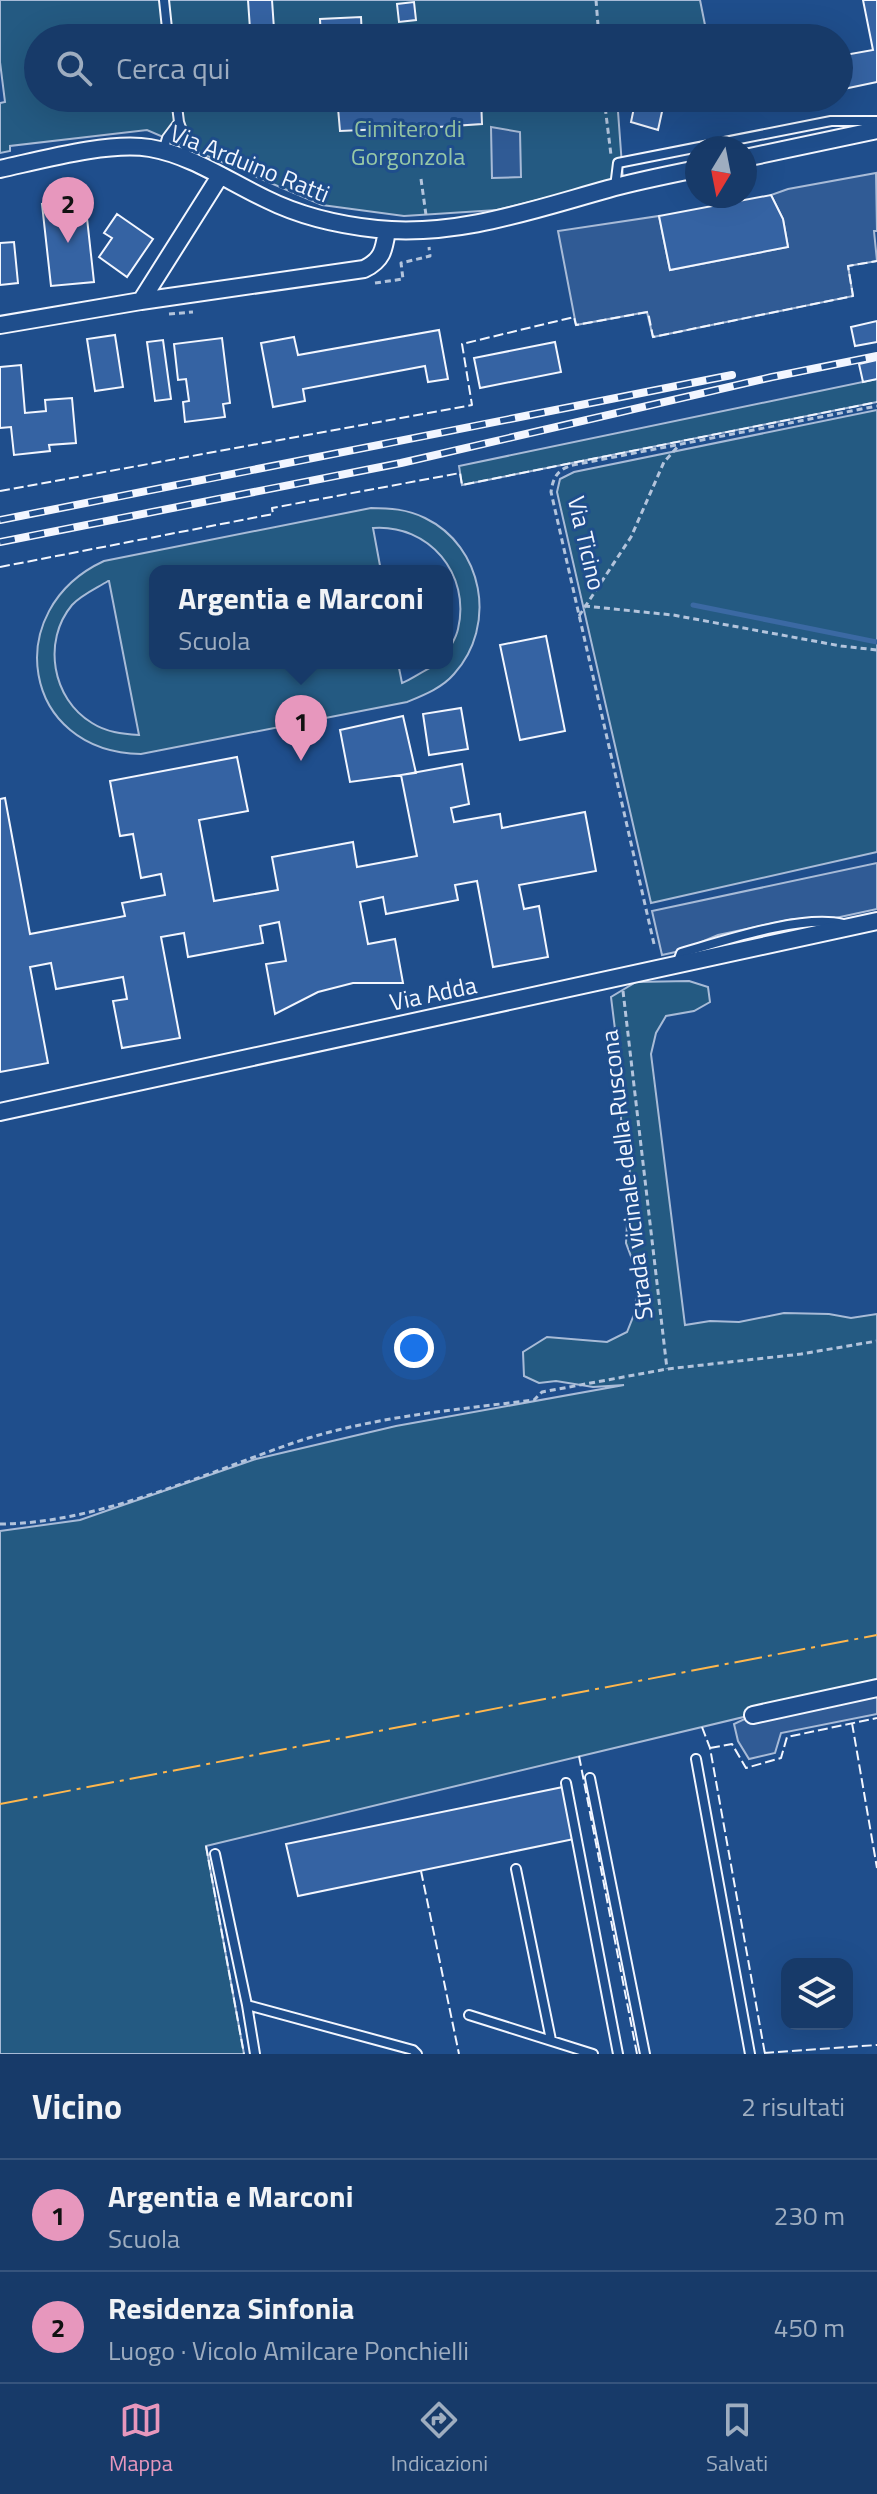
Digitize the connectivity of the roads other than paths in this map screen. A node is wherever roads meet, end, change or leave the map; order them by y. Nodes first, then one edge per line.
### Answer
1 (164, 0) edge
2 (167, 24) edge
3 (178, 112) edge
4 (877, 121) edge
5 (179, 122) junction
6 (877, 130) edge
7 (163, 151) junction
8 (757, 155) edge
9 (184, 158) junction
10 (0, 169) edge
11 (685, 172) edge
12 (220, 176) junction
13 (615, 187) junction
14 (387, 230) junction
15 (141, 301) junction
16 (0, 325) edge
17 (877, 921) edge
18 (0, 1112) edge
19 (877, 1688) edge
20 (753, 1715) dead end
21 (696, 1759) dead end
22 (590, 1778) dead end
23 (566, 1783) dead end
24 (215, 1854) dead end
25 (516, 1869) dead end
26 (247, 2005) junction
27 (469, 2015) dead end
28 (551, 2040) junction
29 (255, 2054) edge
30 (417, 2054) edge
31 (593, 2054) edge
32 (618, 2054) edge
33 (645, 2054) edge
34 (750, 2054) edge

1 - 2 lane
3 - 5 lane
4 - 13 lane
5 - 7 lane
5 - 9 lane
6 - 8 street
7 - 9 street, Via Arduino Ratti
7 - 10 street, Via Arduino Ratti
9 - 12 street, Via Arduino Ratti
11 - 13 street, Via Arduino Ratti
12 - 14 street, Via Arduino Ratti
12 - 15 street
13 - 14 street, Via Arduino Ratti
14 - 15 street
15 - 16 street
17 - 18 street, Via Adda
19 - 20 street
21 - 34 lane
22 - 33 lane
23 - 32 lane
24 - 26 lane
25 - 28 lane
26 - 29 lane
26 - 30 lane
27 - 28 lane
28 - 31 lane

